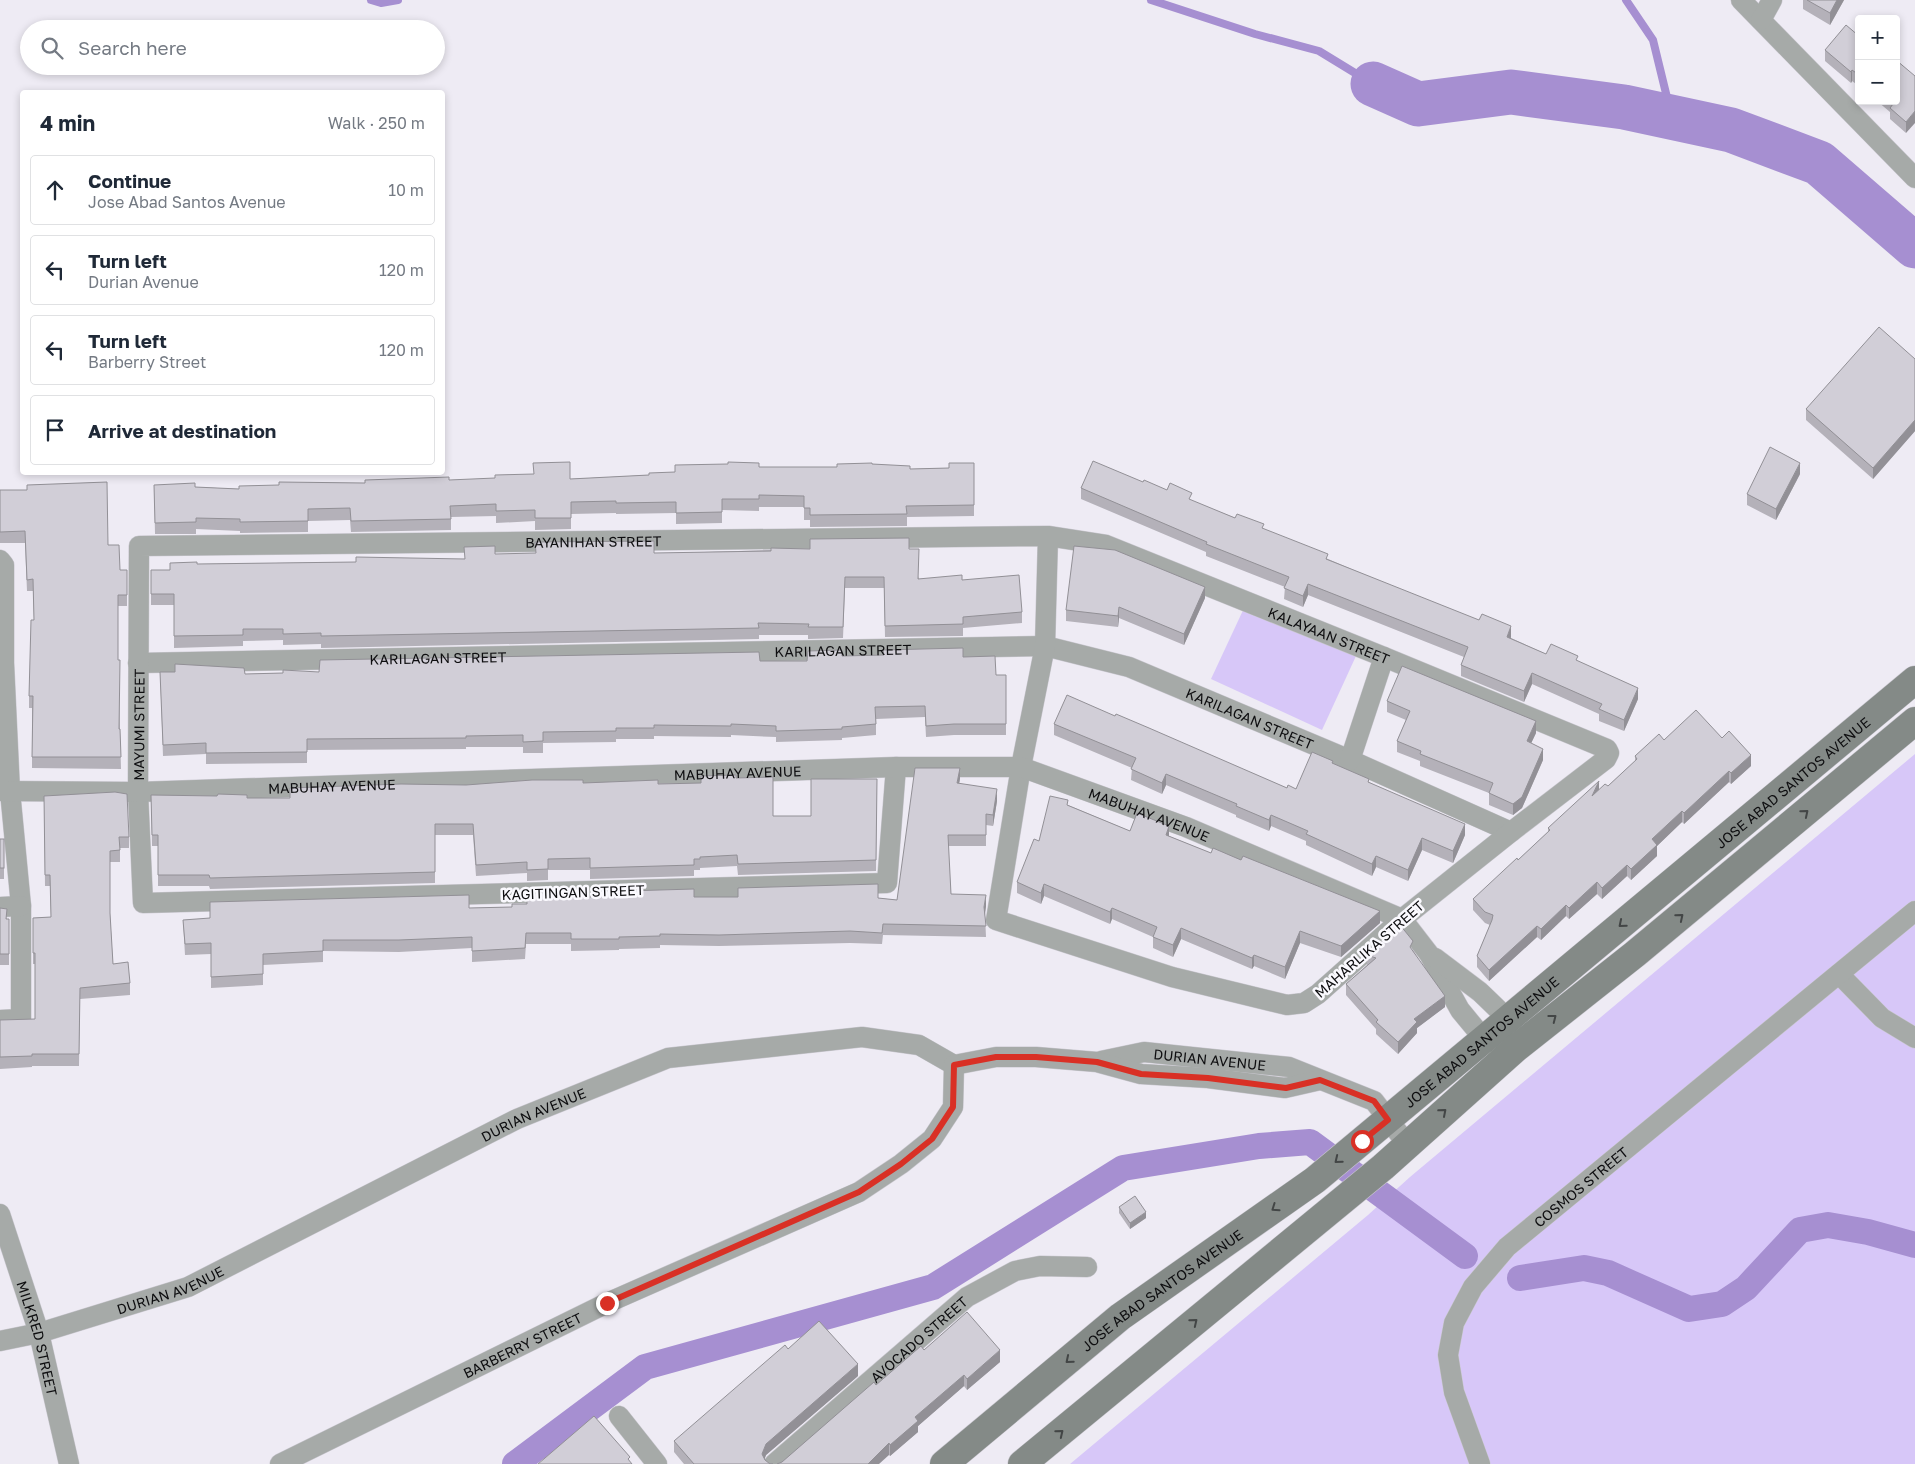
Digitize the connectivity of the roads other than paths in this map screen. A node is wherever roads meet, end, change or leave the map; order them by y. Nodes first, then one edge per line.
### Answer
1 (1741, 0) edge
2 (1772, 0) edge
3 (1761, 20) junction
4 (1915, 178) edge
5 (1048, 536) junction
6 (139, 546) joint
7 (0, 560) edge
8 (1045, 646) junction
9 (1384, 657) junction
10 (138, 663) junction
11 (2, 664) edge
12 (1915, 680) edge
13 (1915, 721) edge
14 (1607, 749) joint
15 (1350, 760) junction
16 (896, 767) junction
17 (1021, 767) junction
18 (5, 791) edge
19 (138, 792) junction
20 (1511, 832) junction
21 (143, 904) joint
22 (21, 906) junction
23 (0, 907) edge
24 (1915, 911) edge
25 (1402, 919) junction
26 (1429, 954) junction
27 (1839, 974) junction
28 (1508, 1019) junction
29 (0, 1020) edge
30 (1915, 1038) edge
31 (1484, 1040) junction
32 (1515, 1049) junction
33 (954, 1065) junction
34 (1388, 1120) junction
35 (1407, 1144) junction
36 (0, 1214) edge
37 (1087, 1267) dead end
38 (39, 1333) junction
39 (0, 1341) edge
40 (619, 1416) dead end
41 (69, 1464) edge
42 (280, 1464) edge
43 (657, 1464) edge
44 (774, 1464) edge
45 (944, 1464) edge
46 (1022, 1464) edge
47 (1480, 1464) edge

1 - 3 street
2 - 3 street
3 - 4 street
5 - 6 street, BAYANIHAN STREET
5 - 8 street
5 - 9 street, KALAYAAN STREET
6 - 10 street, MAYUMI STREET
7 - 11 street
8 - 10 street, KARILAGAN STREET
8 - 15 street, KARILAGAN STREET
8 - 17 street
9 - 14 street, KALAYAAN STREET
9 - 15 street
10 - 19 street, MAYUMI STREET
11 - 18 street
12 -> 28 main road, JOSE ABAD SANTOS AVENUE
32 -> 13 main road, JOSE ABAD SANTOS AVENUE
14 - 20 street, MAHARLIKA STREET
15 - 20 street, KARILAGAN STREET
16 - 17 street, MABUHAY AVENUE
16 - 19 street, MABUHAY AVENUE
16 - 21 street, KAGITINGAN STREET
17 - 25 street, MABUHAY AVENUE
17 - 25 street, MAHARLIKA STREET
18 - 19 street, MABUHAY AVENUE
18 - 22 street
19 - 21 street, MAYUMI STREET
20 - 25 street, MAHARLIKA STREET
22 - 23 street
22 - 29 street
24 - 27 street, COSMOS STREET
25 - 26 street, MABUHAY AVENUE
26 - 28 street, MABUHAY AVENUE
26 - 31 street, MABUHAY AVENUE
27 - 30 street
27 - 47 street, COSMOS STREET
28 - 31 main road, JOSE ABAD SANTOS AVENUE
28 - 32 street
31 - 32 street
31 - 34 main road, JOSE ABAD SANTOS AVENUE
35 -> 32 main road, JOSE ABAD SANTOS AVENUE
33 - 34 street, DURIAN AVENUE
33 - 38 street, DURIAN AVENUE
33 - 42 street, BARBERRY STREET
34 - 35 street, DURIAN AVENUE
34 -> 45 main road, JOSE ABAD SANTOS AVENUE
46 -> 35 main road, JOSE ABAD SANTOS AVENUE
36 - 38 street, MILKRED STREET
37 - 44 street, AVOCADO STREET
38 - 39 street, DURIAN AVENUE
38 - 41 street, MILKRED STREET
40 - 43 street

